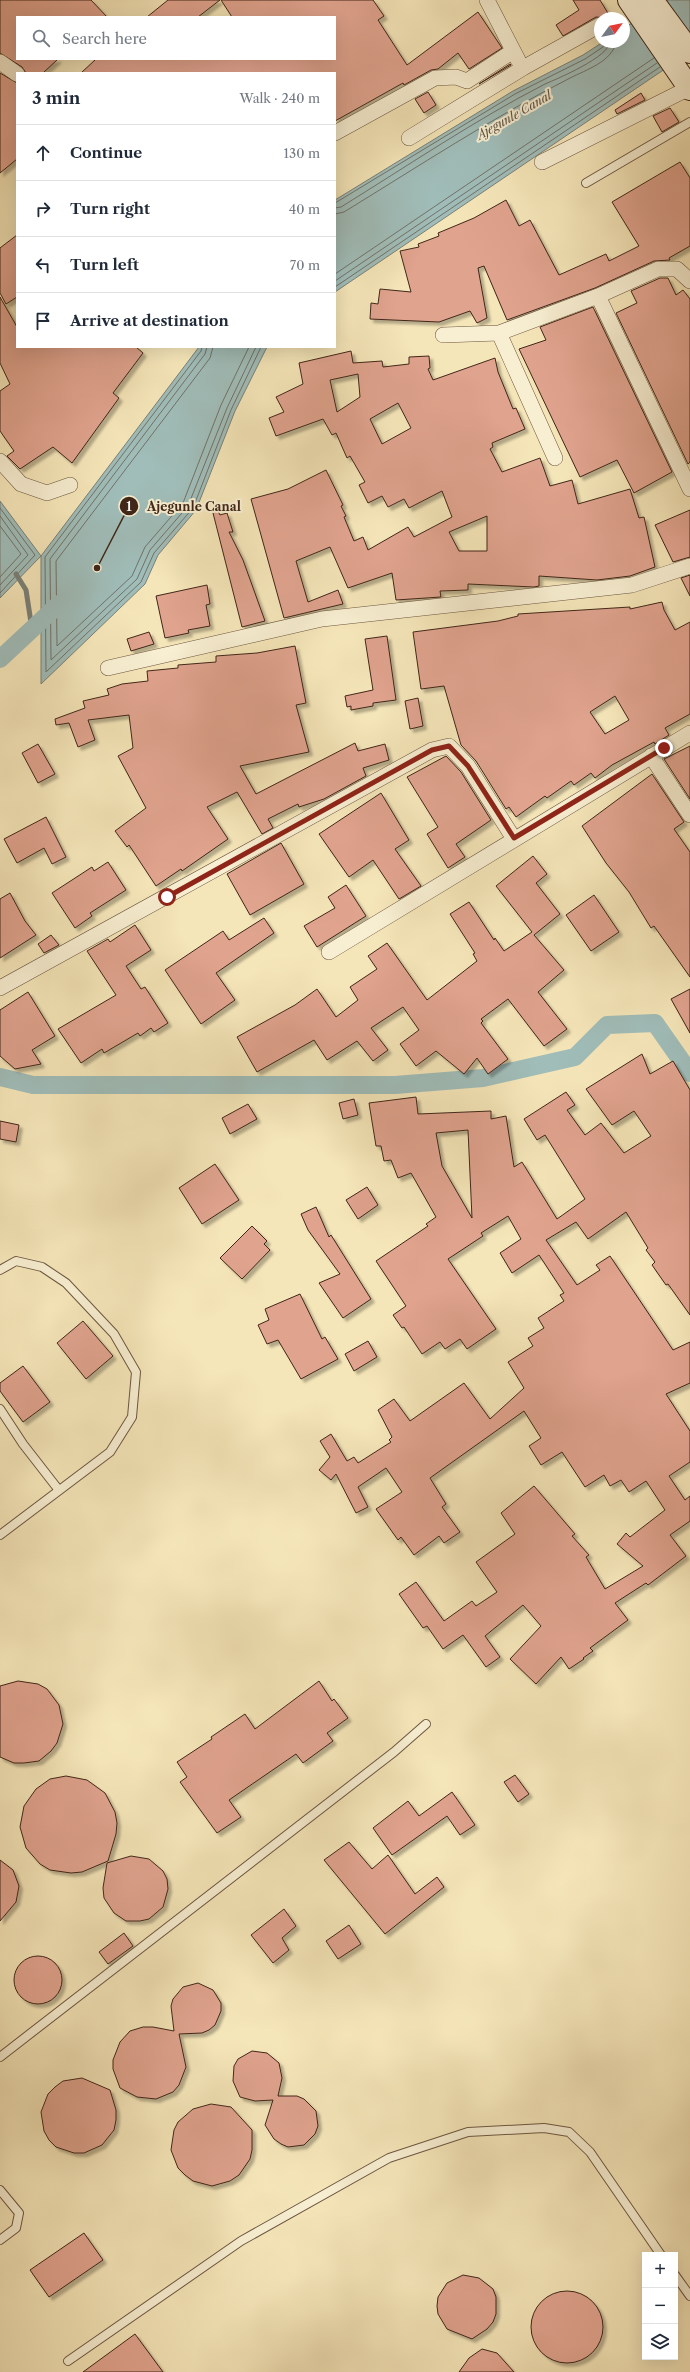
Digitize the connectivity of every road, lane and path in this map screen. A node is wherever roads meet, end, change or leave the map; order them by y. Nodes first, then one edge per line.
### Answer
1 (487, 0) edge
2 (628, 0) edge
3 (652, 0) edge
4 (594, 28) edge
5 (513, 51) junction
6 (690, 52) edge
7 (0, 62) edge
8 (523, 68) junction
9 (16, 73) edge
10 (686, 82) edge
11 (690, 122) edge
12 (336, 132) edge
13 (408, 138) dead end
14 (542, 162) dead end
15 (586, 183) dead end
16 (690, 282) edge
17 (598, 296) junction
18 (499, 333) junction
19 (443, 335) dead end
20 (555, 458) dead end
21 (0, 461) edge
22 (70, 485) dead end
23 (690, 489) edge
24 (690, 566) edge
25 (108, 668) dead end
26 (690, 733) edge
27 (651, 756) junction
28 (690, 814) edge
29 (514, 838) junction
30 (329, 952) dead end
31 (0, 988) edge
32 (0, 1270) edge
33 (0, 1409) edge
34 (58, 1489) junction
35 (0, 1535) edge
36 (426, 1724) dead end
37 (0, 2056) edge
38 (0, 2190) edge
39 (0, 2240) edge
40 (659, 2252) edge
41 (678, 2279) edge
42 (690, 2296) edge
43 (68, 2361) dead end

1 - 5 street
2 - 10 main road
3 - 6 main road
4 - 8 street
5 - 8 street
5 - 12 street
7 - 9 street
8 - 13 street
10 - 14 street
11 - 15 lane
16 - 17 street
17 - 18 street
17 - 23 street
18 - 19 street
18 - 20 street
21 - 22 street
24 - 25 street
26 - 27 street
27 - 28 street
27 - 29 street
29 - 30 street
29 - 31 street
32 - 34 lane
33 - 34 lane
34 - 35 lane
36 - 37 lane
38 - 39 lane
40 - 43 lane
41 - 42 lane

